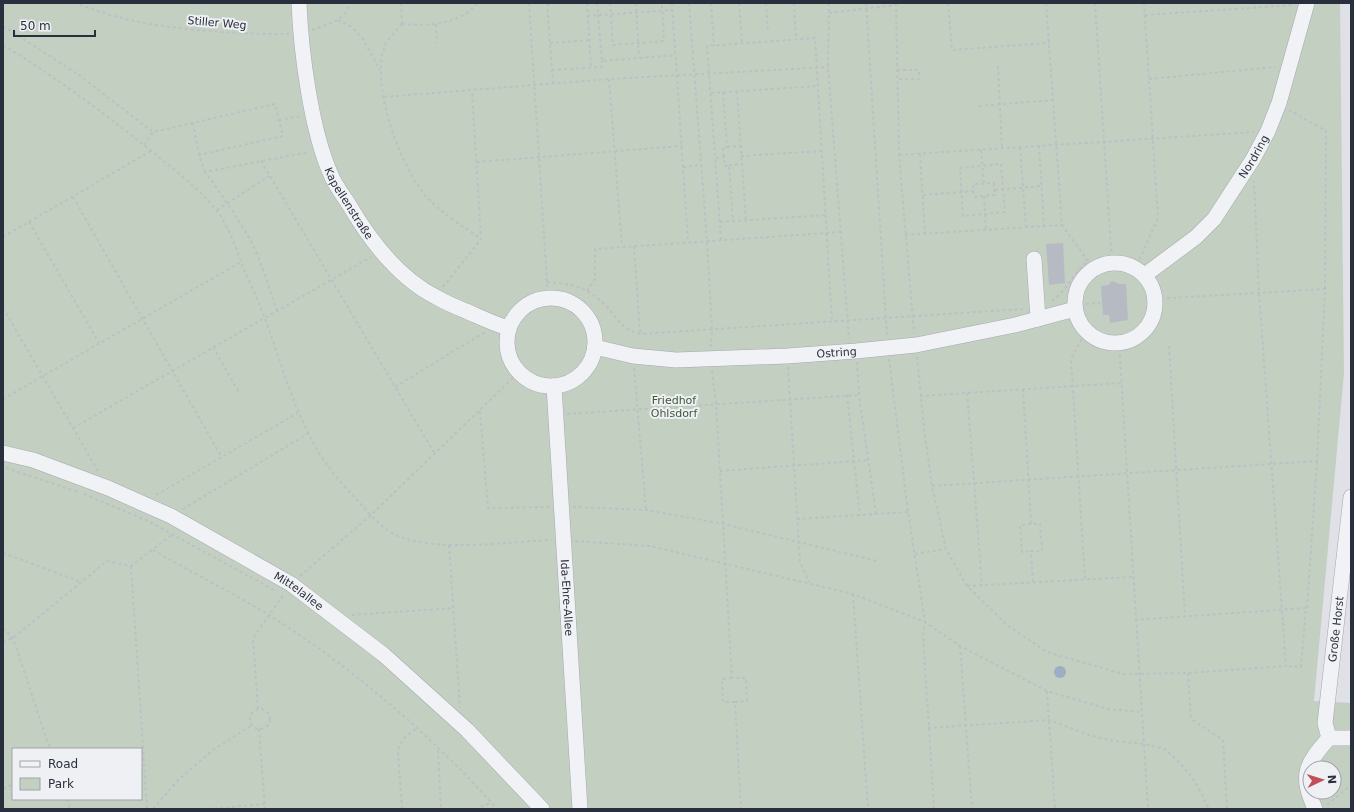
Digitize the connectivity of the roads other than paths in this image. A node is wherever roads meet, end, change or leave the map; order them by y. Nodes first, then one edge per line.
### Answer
1 (299, 3) edge
2 (1307, 4) edge
3 (1034, 259) dead end
4 (1140, 272) junction
5 (1075, 309) junction
6 (1038, 313) junction
7 (503, 326) junction
8 (595, 347) junction
9 (554, 386) junction
10 (3, 453) edge
11 (1351, 497) edge
12 (1329, 738) junction
13 (1351, 738) edge
14 (542, 809) edge
15 (580, 809) edge
16 (1315, 809) edge

1 - 7 street, Kapellenstraße
2 - 4 street, Nordring
3 - 6 street
4 - 5 street
4 - 5 street
5 - 6 street, Ostring
6 - 8 street, Ostring
7 - 8 street
7 - 9 street
8 - 9 street
9 - 15 street, Ida-Ehre-Allee
10 - 14 street, Mittelallee
11 - 12 street, Große Horst
12 - 13 street
12 - 16 street

